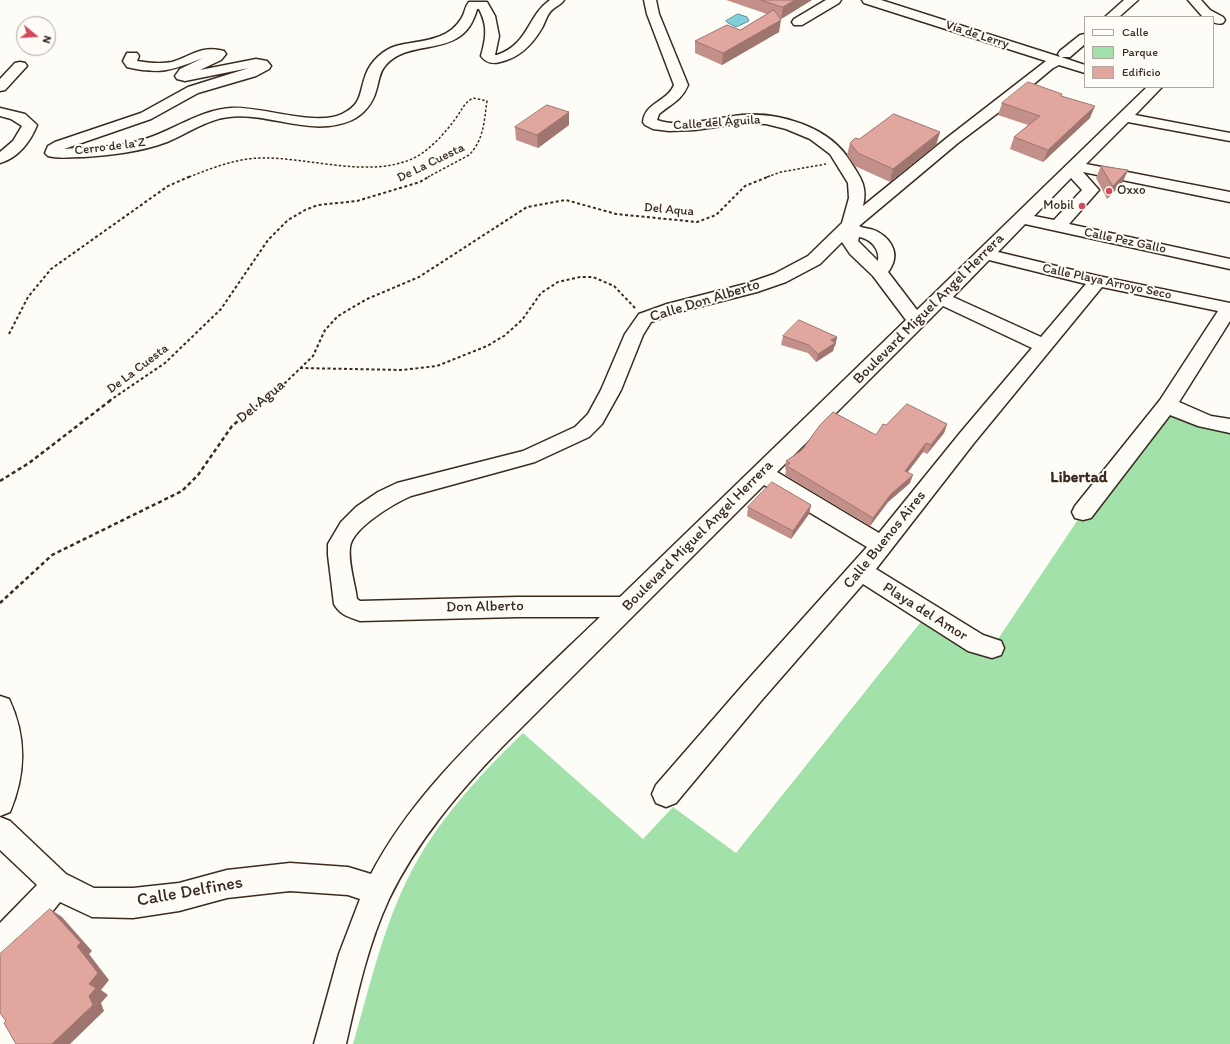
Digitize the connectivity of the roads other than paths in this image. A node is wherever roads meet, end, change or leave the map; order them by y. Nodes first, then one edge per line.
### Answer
1 (558, 0) edge
2 (835, 0) edge
3 (868, 0) edge
4 (897, 0) edge
5 (1132, 0) edge
6 (1183, 0) edge
7 (1194, 0) edge
8 (656, 1) edge
9 (1112, 16) edge
10 (1199, 16) edge
11 (1212, 16) edge
12 (798, 22) dead end
13 (1084, 39) edge
14 (132, 56) dead end
15 (1062, 58) junction
16 (1084, 61) edge
17 (20, 66) dead end
18 (1084, 69) edge
19 (0, 87) edge
20 (1149, 88) edge
21 (0, 112) edge
22 (1125, 117) junction
23 (1230, 137) edge
24 (0, 158) edge
25 (1073, 167) junction
26 (1230, 197) edge
27 (1020, 218) junction
28 (1058, 226) junction
29 (853, 228) junction
30 (985, 254) junction
31 (1230, 264) edge
32 (1098, 281) junction
33 (941, 298) junction
34 (1229, 308) edge
35 (917, 322) junction
36 (1044, 346) junction
37 (1167, 405) junction
38 (1230, 426) edge
39 (761, 473) junction
40 (1083, 512) dead end
41 (881, 545) junction
42 (861, 571) junction
43 (346, 604) joint
44 (626, 607) junction
45 (992, 648) dead end
46 (0, 707) edge
47 (5, 750) edge
48 (666, 794) dead end
49 (0, 804) edge
50 (0, 831) edge
51 (56, 884) junction
52 (378, 890) junction
53 (0, 944) edge
54 (330, 1044) edge

1 - 14 street, Cerro de la Z
2 - 12 street
3 - 15 street, Vía de Lerry
4 - 15 street, Vía de Lerry
5 - 9 street
6 - 10 street
7 - 11 street
8 - 29 street, Calle del Águila
13 - 15 street, Calle Don Alberto
15 - 16 street, Vía de Lerry
15 - 18 street, Vía de Lerry
15 - 29 street, Calle Don Alberto
17 - 19 street
20 - 22 street, Boulevard Miguel Angel Herrera
21 - 24 street
22 - 23 street
22 - 25 street, Boulevard Miguel Angel Herrera
25 - 26 street
25 - 27 street, Boulevard Miguel Angel Herrera
25 - 28 street
27 - 28 street, Calle Pez Gallo
27 - 30 street, Boulevard Miguel Angel Herrera
28 - 31 street, Calle Pez Gallo
29 - 35 street, Calle del Águila
29 - 43 street, Calle Don Alberto
30 - 32 street, Calle Playa Arroyo Seco
30 - 33 street, Boulevard Miguel Angel Herrera
32 - 34 street, Calle Playa Arroyo Seco
32 - 36 street, Calle Buenos Aires
33 - 35 street, Boulevard Miguel Angel Herrera
33 - 36 street
34 - 37 street
35 - 39 street, Boulevard Miguel Angel Herrera
36 - 41 street, Calle Buenos Aires
37 - 38 street
37 - 40 street
39 - 41 street
39 - 44 street, Boulevard Miguel Angel Herrera
41 - 42 street, Calle Buenos Aires
42 - 45 street, Playa del Amor
42 - 48 street, Calle Buenos Aires
43 - 44 street, Don Alberto
44 - 52 street, Boulevard Miguel Angel Herrera
46 - 47 street
47 - 49 street
50 - 51 street, Calle Delfines
51 - 52 street, Calle Delfines
51 - 53 street
52 - 54 street, Boulevard Miguel Angel Herrera

